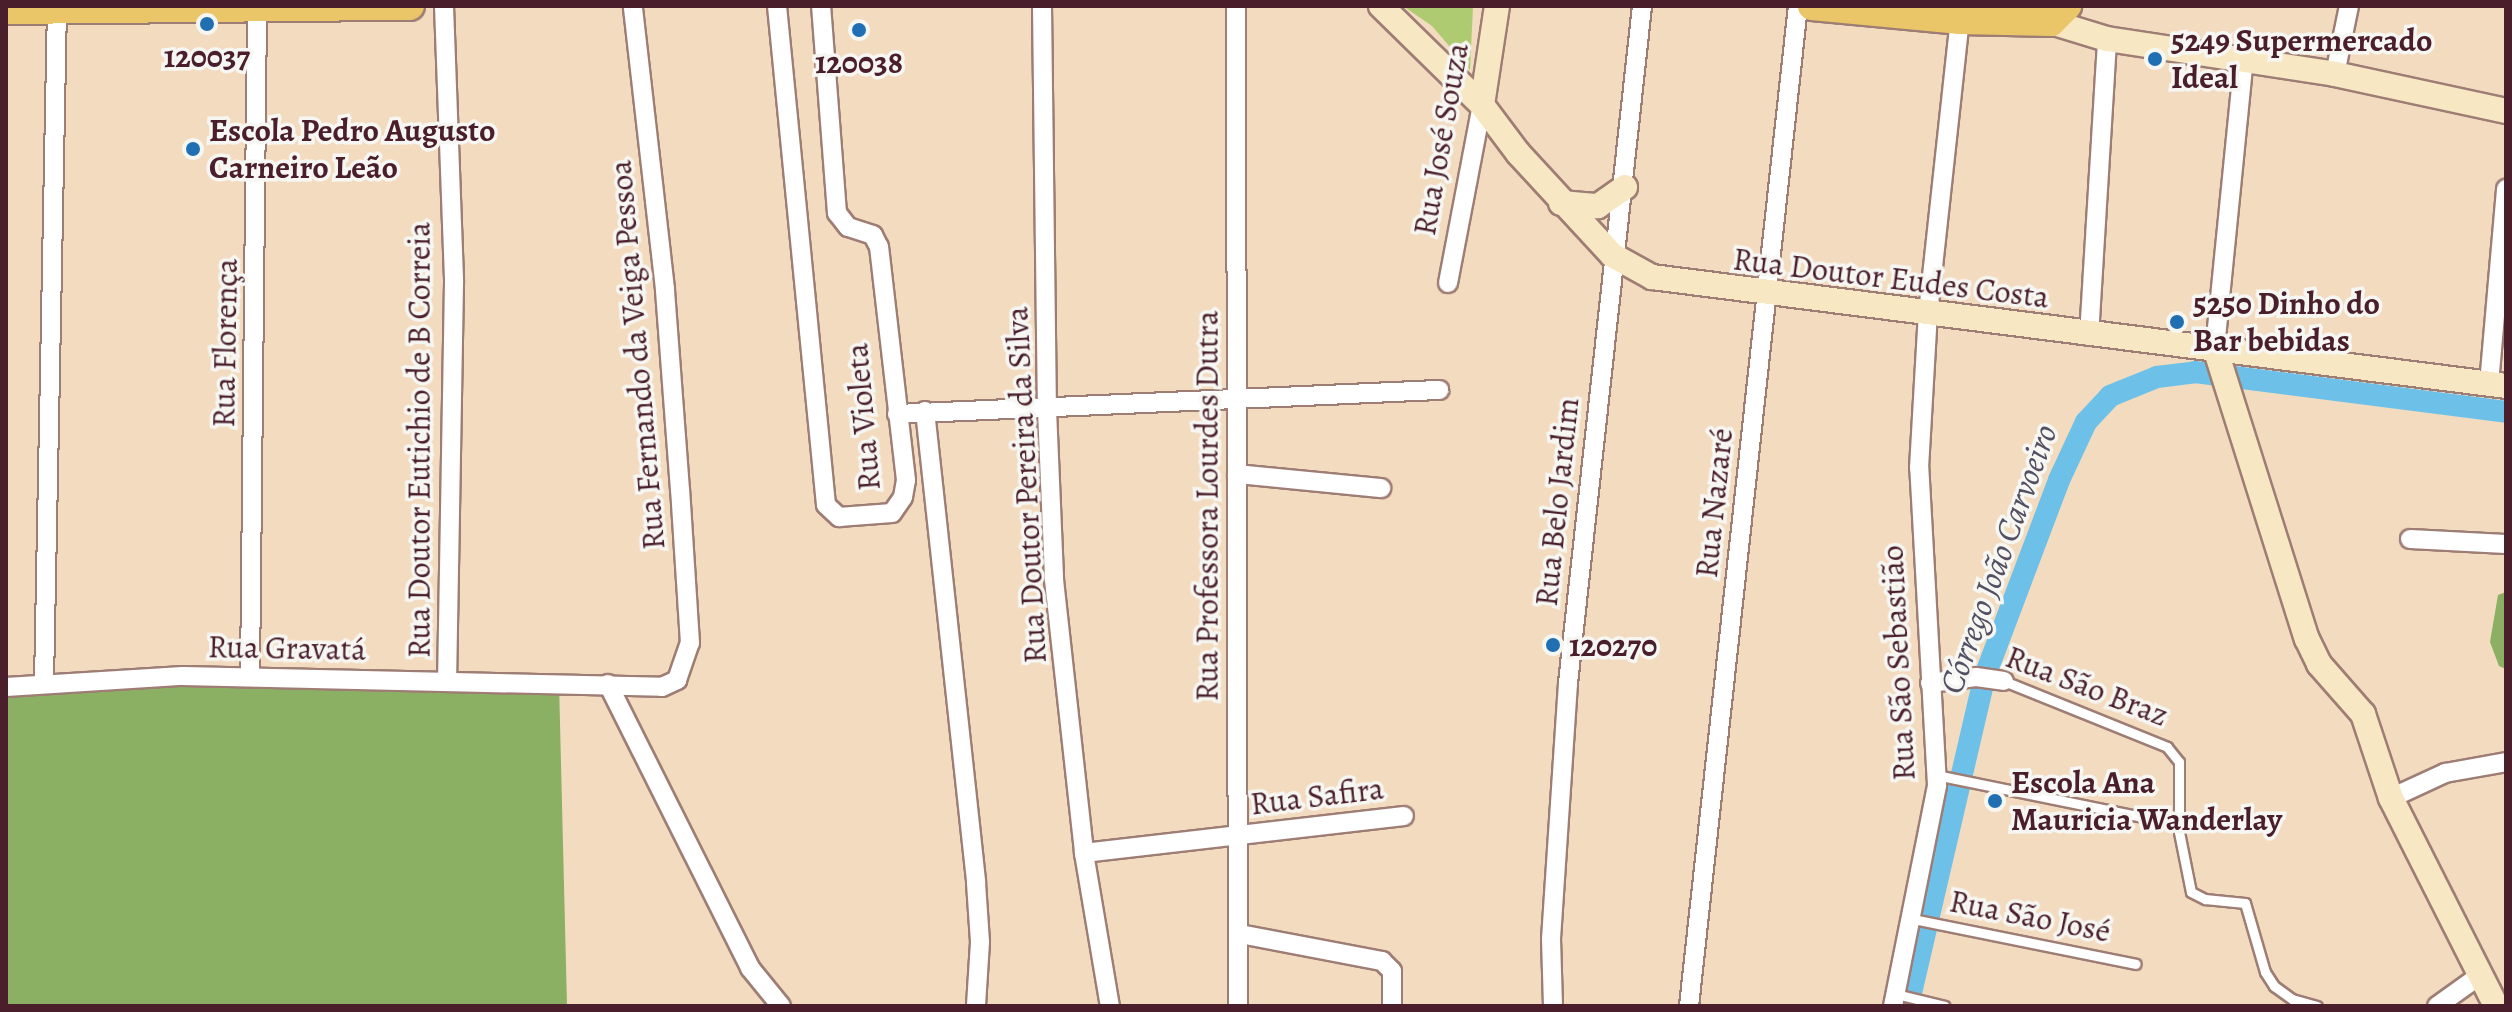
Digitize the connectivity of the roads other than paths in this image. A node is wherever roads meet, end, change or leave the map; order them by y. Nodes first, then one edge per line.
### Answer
1 (410, 6) edge
2 (444, 6) edge
3 (633, 6) edge
4 (777, 6) edge
5 (821, 6) edge
6 (1042, 6) edge
7 (1236, 6) edge
8 (1381, 6) edge
9 (1497, 6) edge
10 (1642, 6) edge
11 (1798, 6) edge
12 (1812, 6) edge
13 (2349, 6) edge
14 (109, 8) edge
15 (57, 9) junction
16 (6, 10) edge
17 (257, 10) junction
18 (2056, 11) edge
19 (1960, 20) junction
20 (2107, 39) junction
21 (2244, 60) junction
22 (2335, 74) junction
23 (1482, 105) junction
24 (2506, 111) edge
25 (1625, 187) junction
26 (2506, 189) edge
27 (1561, 203) junction
28 (1612, 255) junction
29 (1448, 283) dead end
30 (1769, 294) junction
31 (1928, 313) junction
32 (2089, 336) junction
33 (2217, 355) junction
34 (2498, 385) edge
35 (1439, 390) dead end
36 (1236, 401) junction
37 (1047, 410) junction
38 (911, 412) junction
39 (1237, 474) junction
40 (1381, 488) dead end
41 (2410, 539) dead end
42 (2506, 544) edge
43 (250, 677) junction
44 (2004, 681) joint
45 (447, 682) junction
46 (44, 683) junction
47 (1930, 683) junction
48 (608, 684) junction
49 (6, 687) edge
50 (662, 687) joint
51 (2506, 762) edge
52 (1936, 775) junction
53 (2391, 798) junction
54 (1404, 816) dead end
55 (2147, 818) dead end
56 (1238, 837) junction
57 (1084, 853) junction
58 (1913, 919) junction
59 (1240, 934) junction
60 (2136, 964) dead end
61 (2479, 976) junction
62 (1895, 1000) edge
63 (781, 1006) edge
64 (976, 1006) edge
65 (1110, 1006) edge
66 (1238, 1006) edge
67 (1392, 1006) edge
68 (1553, 1006) edge
69 (1689, 1006) edge
70 (1945, 1006) edge
71 (2317, 1006) edge
72 (2437, 1006) edge
73 (2496, 1006) edge

1 - 17 main road
2 - 45 street, Rua Doutor Eutichio de B Correia
3 - 50 street, Rua Fernando da Veiga Pessoa
4 - 38 street, Rua Violeta
5 - 38 street, Rua Violeta
6 - 37 street, Rua Doutor Pereira da Silva
7 - 36 street, Rua Professora Lourdes Dutra
8 - 23 street, Rua Doutor Eudes Costa
9 - 23 street, Rua José Souza
10 - 25 street, Rua Belo Jardim
11 - 30 street, Rua Nazaré
12 - 19 main road
13 - 22 street
14 - 15 main road
14 - 17 main road
15 - 16 main road
15 - 46 street
17 - 43 street, Rua Florença
18 - 19 main road
18 - 20 street
19 - 31 street, Rua São Sebastião
20 - 21 street
20 - 32 street
21 - 22 street
21 - 33 street
22 - 24 street
23 - 27 street, Rua Doutor Eudes Costa
23 - 29 street, Rua José Souza
25 - 27 street
25 - 28 street, Rua Belo Jardim
26 - 34 street
27 - 28 street, Rua Doutor Eudes Costa
28 - 30 street, Rua Doutor Eudes Costa
28 - 68 street, Rua Belo Jardim
30 - 31 street, Rua Doutor Eudes Costa
30 - 69 street, Rua Nazaré
31 - 32 street, Rua Doutor Eudes Costa
31 - 47 street, Rua São Sebastião
32 - 33 street, Rua Doutor Eudes Costa
33 - 34 street, Rua Doutor Eudes Costa
33 - 53 street
35 - 36 street, Rua Violeta
36 - 37 street, Rua Violeta
36 - 39 street, Rua Professora Lourdes Dutra
37 - 38 street, Rua Violeta
37 - 57 street, Rua Doutor Pereira da Silva
38 - 64 street
39 - 40 street
39 - 56 street, Rua Professora Lourdes Dutra
41 - 42 street
43 - 45 street, Rua Gravatá
43 - 46 street, Rua Gravatá
44 - 47 street, Rua São Braz
44 - 71 lane, Rua São Braz
45 - 48 street, Rua Gravatá
46 - 49 street, Rua Gravatá
47 - 52 street, Rua São Sebastião
48 - 50 street, Rua Gravatá
48 - 63 street
51 - 53 street
52 - 55 lane
52 - 58 street, Rua São Sebastião
53 - 61 street
54 - 56 street, Rua Safira
56 - 57 street, Rua Safira
56 - 59 street, Rua Professora Lourdes Dutra
57 - 65 street, Rua Doutor Pereira da Silva
58 - 60 lane, Rua São José
58 - 62 street, Rua São Sebastião
59 - 66 street, Rua Professora Lourdes Dutra
59 - 67 street
61 - 72 street
61 - 73 street
62 - 70 lane

